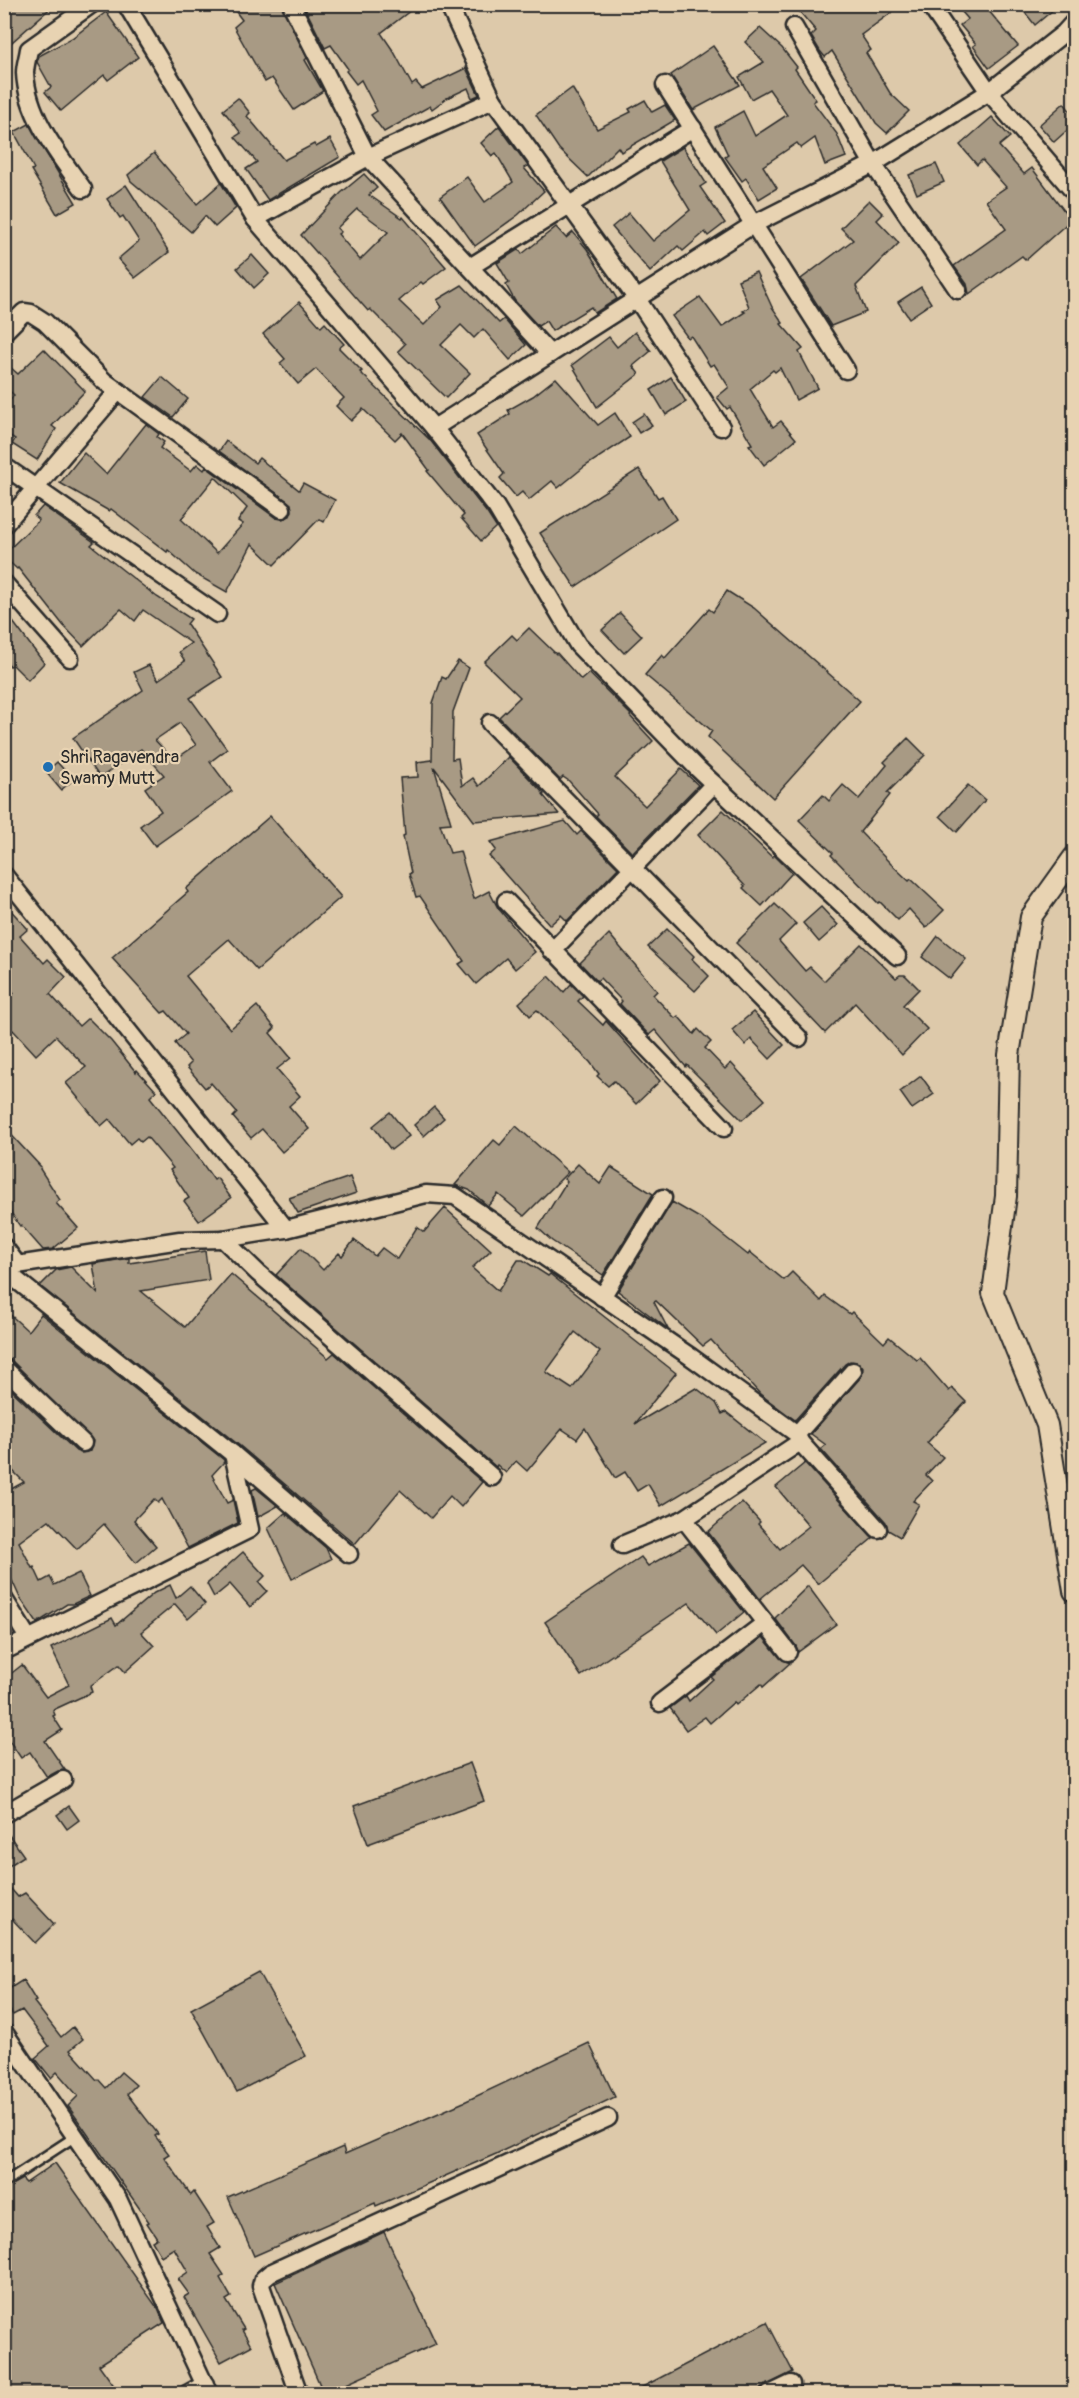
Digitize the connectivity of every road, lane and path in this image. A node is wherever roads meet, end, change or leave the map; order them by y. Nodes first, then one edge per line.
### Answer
1 (92, 4) edge
2 (126, 4) edge
3 (291, 4) edge
4 (448, 4) edge
5 (928, 4) edge
6 (1074, 22) edge
7 (794, 27) dead end
8 (666, 85) dead end
9 (989, 92) junction
10 (493, 100) junction
11 (693, 128) junction
12 (368, 157) junction
13 (873, 164) junction
14 (83, 189) dead end
15 (1074, 192) edge
16 (569, 206) junction
17 (255, 219) junction
18 (754, 224) junction
19 (470, 267) junction
20 (958, 290) dead end
21 (637, 299) junction
22 (4, 332) edge
23 (550, 354) junction
24 (846, 370) dead end
25 (118, 391) junction
26 (721, 427) dead end
27 (434, 428) junction
28 (4, 466) edge
29 (36, 488) junction
30 (282, 509) dead end
31 (4, 525) edge
32 (4, 583) edge
33 (217, 614) dead end
34 (70, 658) dead end
35 (490, 723) dead end
36 (714, 784) junction
37 (1074, 857) edge
38 (632, 868) junction
39 (4, 875) edge
40 (506, 901) dead end
41 (552, 951) junction
42 (897, 956) dead end
43 (799, 1038) dead end
44 (724, 1128) dead end
45 (663, 1198) dead end
46 (286, 1229) junction
47 (223, 1239) junction
48 (4, 1246) edge
49 (9, 1267) edge
50 (602, 1297) junction
51 (4, 1368) edge
52 (852, 1371) dead end
53 (799, 1438) junction
54 (83, 1443) dead end
55 (232, 1454) junction
56 (492, 1477) dead end
57 (684, 1520) junction
58 (878, 1529) dead end
59 (622, 1545) dead end
60 (349, 1554) dead end
61 (1074, 1591) edge
62 (4, 1599) edge
63 (765, 1623) junction
64 (28, 1638) junction
65 (4, 1651) edge
66 (788, 1652) dead end
67 (660, 1703) dead end
68 (63, 1780) dead end
69 (4, 1814) edge
70 (4, 2032) edge
71 (609, 2118) dead end
72 (76, 2136) junction
73 (4, 2183) edge
74 (791, 2384) dead end
75 (207, 2389) edge
76 (187, 2394) edge
77 (299, 2394) edge
78 (770, 2394) edge

1 - 14 street
2 - 17 street
3 - 12 street
4 - 10 street
5 - 9 street
6 - 9 street
7 - 13 street
8 - 11 street
9 - 13 street
9 - 15 street
10 - 12 street
10 - 16 street
11 - 16 street
11 - 18 street
12 - 17 street
12 - 19 street
13 - 18 street
13 - 20 street
16 - 19 street
16 - 21 street
17 - 27 street
18 - 21 street
18 - 24 street
19 - 23 street
21 - 23 street
21 - 26 street
22 - 25 street
23 - 27 street
25 - 29 street
25 - 30 street
27 - 36 street
28 - 29 street
29 - 31 street
29 - 33 street
32 - 34 street
35 - 38 street
36 - 38 street
36 - 42 street
37 - 61 street
38 - 41 street
38 - 43 street
39 - 46 street
40 - 41 street
41 - 44 street
45 - 50 street
46 - 47 street
46 - 50 street
47 - 49 street
47 - 56 street
48 - 49 street
49 - 55 street
50 - 53 street
51 - 54 street
52 - 53 street
53 - 57 street
53 - 58 street
55 - 60 street
55 - 64 street
57 - 59 street
57 - 63 street
62 - 64 street
63 - 66 street
63 - 67 street
64 - 65 street
68 - 69 street
70 - 72 street
71 - 77 street
72 - 73 lane
72 - 75 street
74 - 78 street
75 - 76 street

